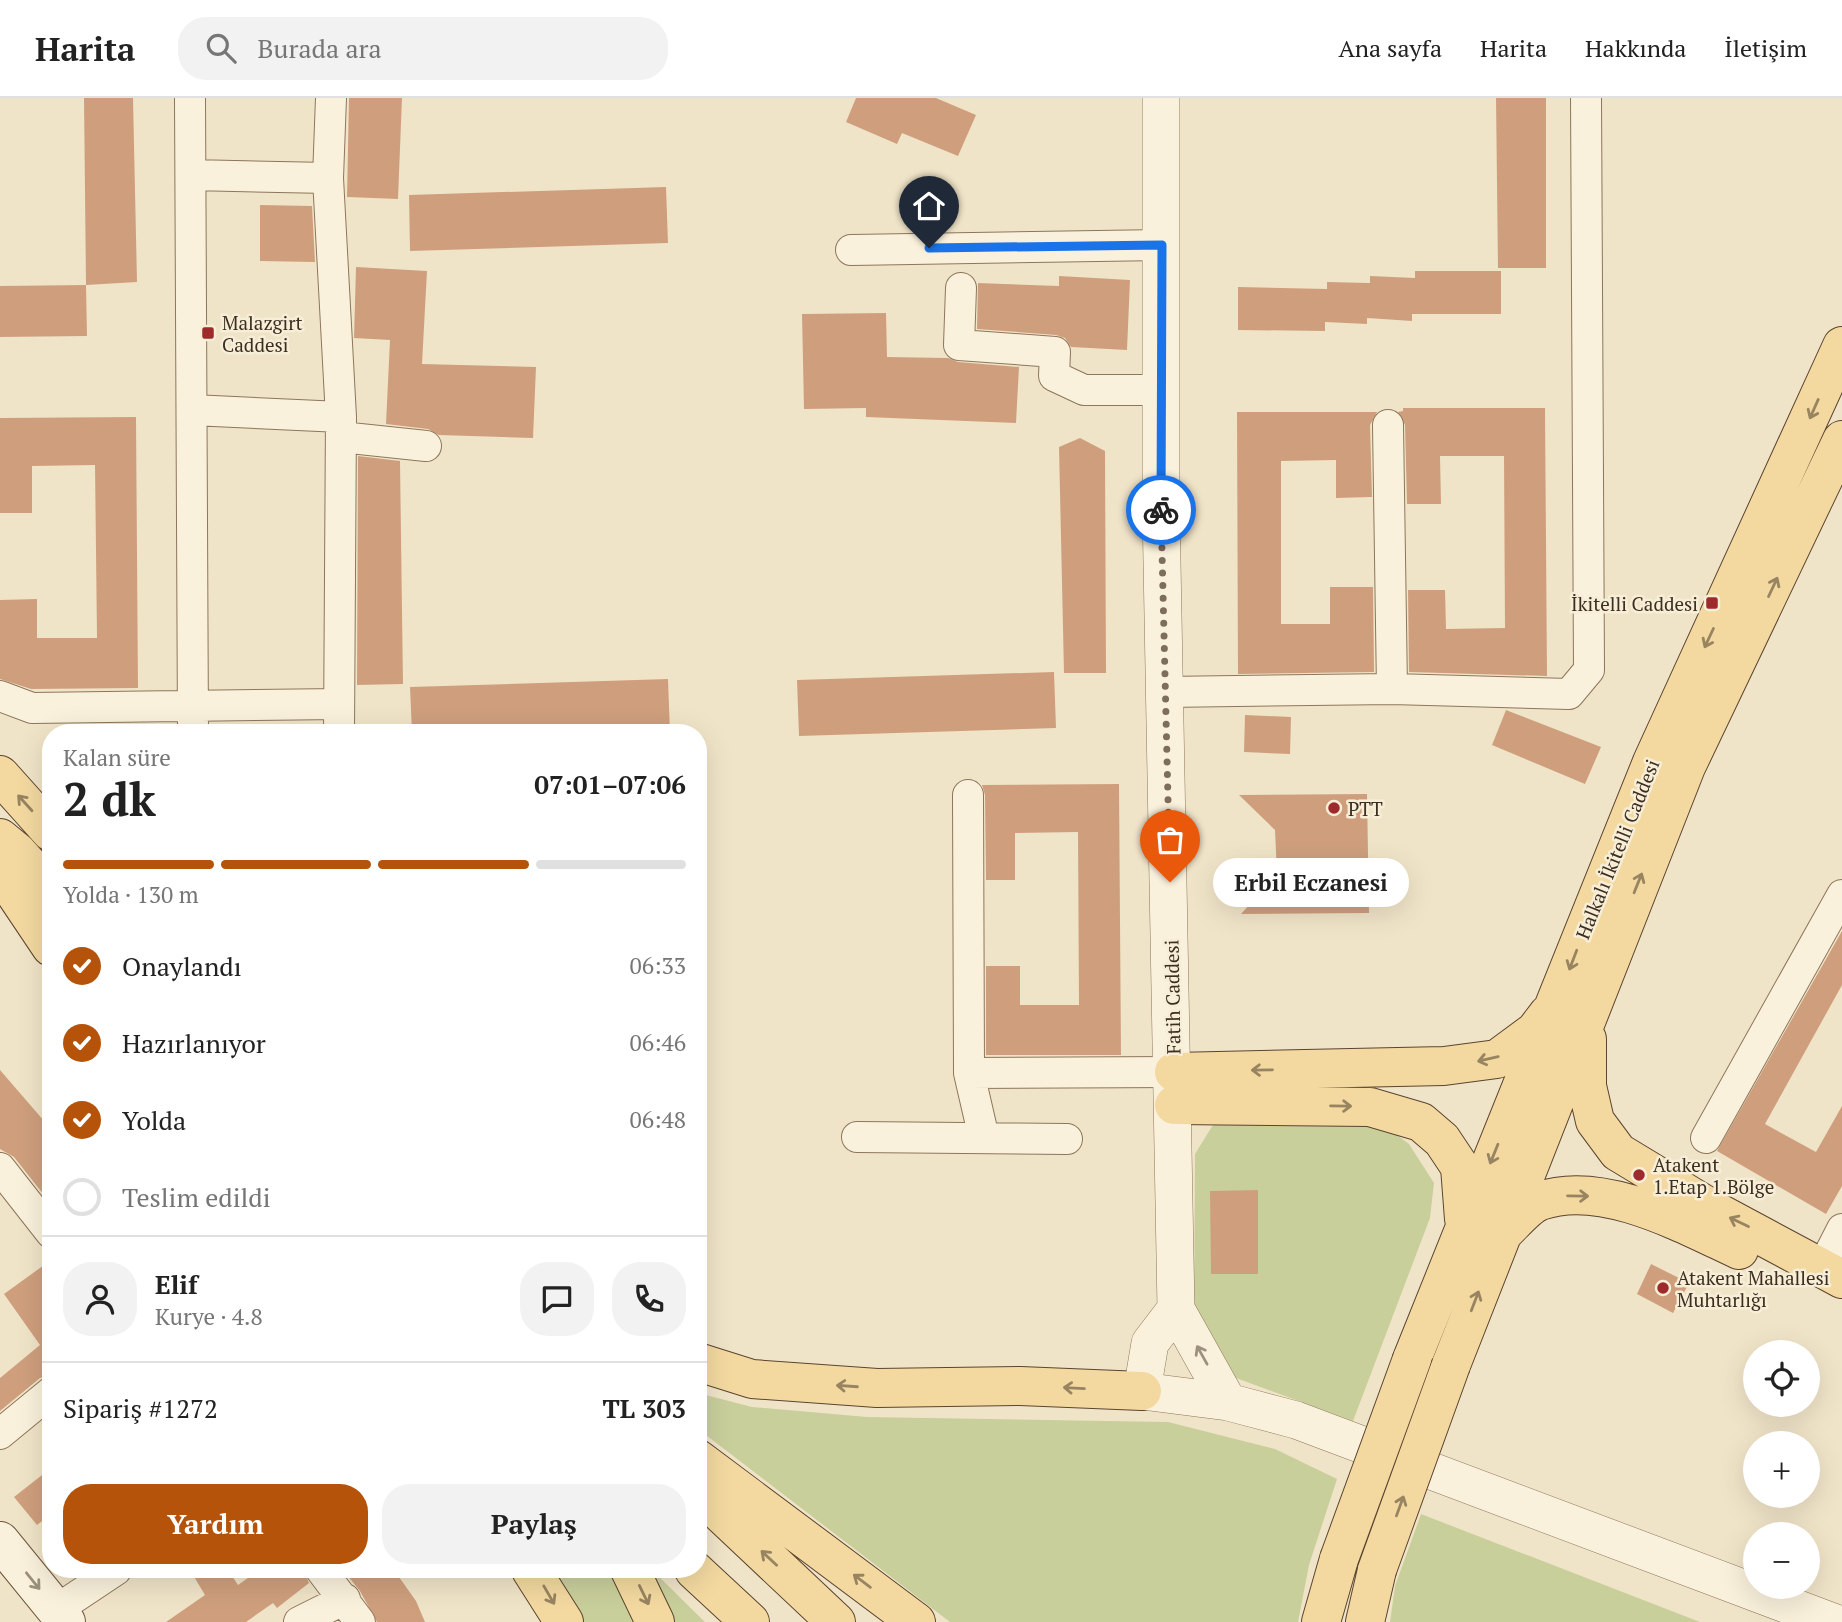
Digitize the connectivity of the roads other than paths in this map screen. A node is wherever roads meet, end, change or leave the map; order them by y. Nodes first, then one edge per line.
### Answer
1 (190, 98) edge
2 (331, 98) edge
3 (1161, 98) edge
4 (1586, 98) edge
5 (191, 175) junction
6 (328, 178) junction
7 (1162, 245) junction
8 (851, 250) dead end
9 (961, 288) dead end
10 (1842, 346) edge
11 (1162, 390) junction
12 (192, 410) junction
13 (1388, 425) dead end
14 (341, 427) junction
15 (1842, 440) edge
16 (426, 446) dead end
17 (1392, 689) junction
18 (1166, 692) junction
19 (0, 696) edge
20 (339, 719) edge
21 (193, 720) edge
22 (0, 775) edge
23 (968, 795) dead end
24 (42, 822) edge
25 (0, 838) edge
26 (0, 848) edge
27 (0, 871) edge
28 (42, 880) edge
29 (42, 897) edge
30 (1841, 899) edge
31 (42, 934) edge
32 (1572, 1008) junction
33 (969, 1073) junction
34 (1174, 1088) junction
35 (857, 1137) dead end
36 (984, 1138) junction
37 (1706, 1138) dead end
38 (1067, 1139) dead end
39 (0, 1168) edge
40 (42, 1222) edge
41 (1842, 1229) edge
42 (1482, 1232) junction
43 (1836, 1278) edge
44 (1177, 1309) junction
45 (707, 1365) edge
46 (1142, 1391) junction
47 (42, 1399) edge
48 (1228, 1402) junction
49 (0, 1434) edge
50 (707, 1466) edge
51 (707, 1500) edge
52 (0, 1541) edge
53 (106, 1578) edge
54 (327, 1578) edge
55 (536, 1578) edge
56 (634, 1578) edge
57 (703, 1578) edge
58 (353, 1610) edge
59 (61, 1616) edge
60 (299, 1622) edge
61 (564, 1622) edge
62 (655, 1622) edge
63 (750, 1622) edge
64 (836, 1622) edge
65 (916, 1622) edge
66 (1321, 1622) edge
67 (1365, 1622) edge
68 (1833, 1622) edge

1 - 5 street
2 - 6 street
3 - 7 street, Fatih Caddesi
4 - 17 street
5 - 6 street
5 - 12 street
6 - 14 street
7 - 8 street
7 - 11 street, Fatih Caddesi
9 - 11 street
10 -> 32 main road, Halkalı İkitelli Caddesi
11 - 18 street, Fatih Caddesi
12 - 14 street
12 - 21 street
13 - 17 street
14 - 16 street
14 - 20 street
32 -> 15 main road, Halkalı İkitelli Caddesi
17 - 18 street
18 - 34 street, Fatih Caddesi
19 - 21 street
20 - 21 street
24 -> 22 main road
23 - 33 street
25 - 28 main road
26 - 29 main road
27 - 31 main road
30 - 37 street
32 -> 34 main road
32 - 42 main road, Halkalı İkitelli Caddesi
43 -> 32 main road
33 - 34 street
33 - 36 street
34 -> 42 main road
34 - 44 street, Fatih Caddesi
35 - 36 street
36 - 38 street
39 - 40 street
41 - 43 street
42 -> 43 main road
42 - 66 main road, Halkalı İkitelli Caddesi, bridge
67 -> 42 main road, Halkalı İkitelli Caddesi, bridge
44 - 46 street
48 -> 44 street
46 -> 45 main road
46 - 48 street
47 - 49 street
48 - 68 street
65 -> 50 main road
64 -> 51 main road
52 -> 59 main road
53 - 59 street
54 - 58 street
55 -> 61 main road
56 -> 62 main road
57 - 63 main road
58 - 60 street

